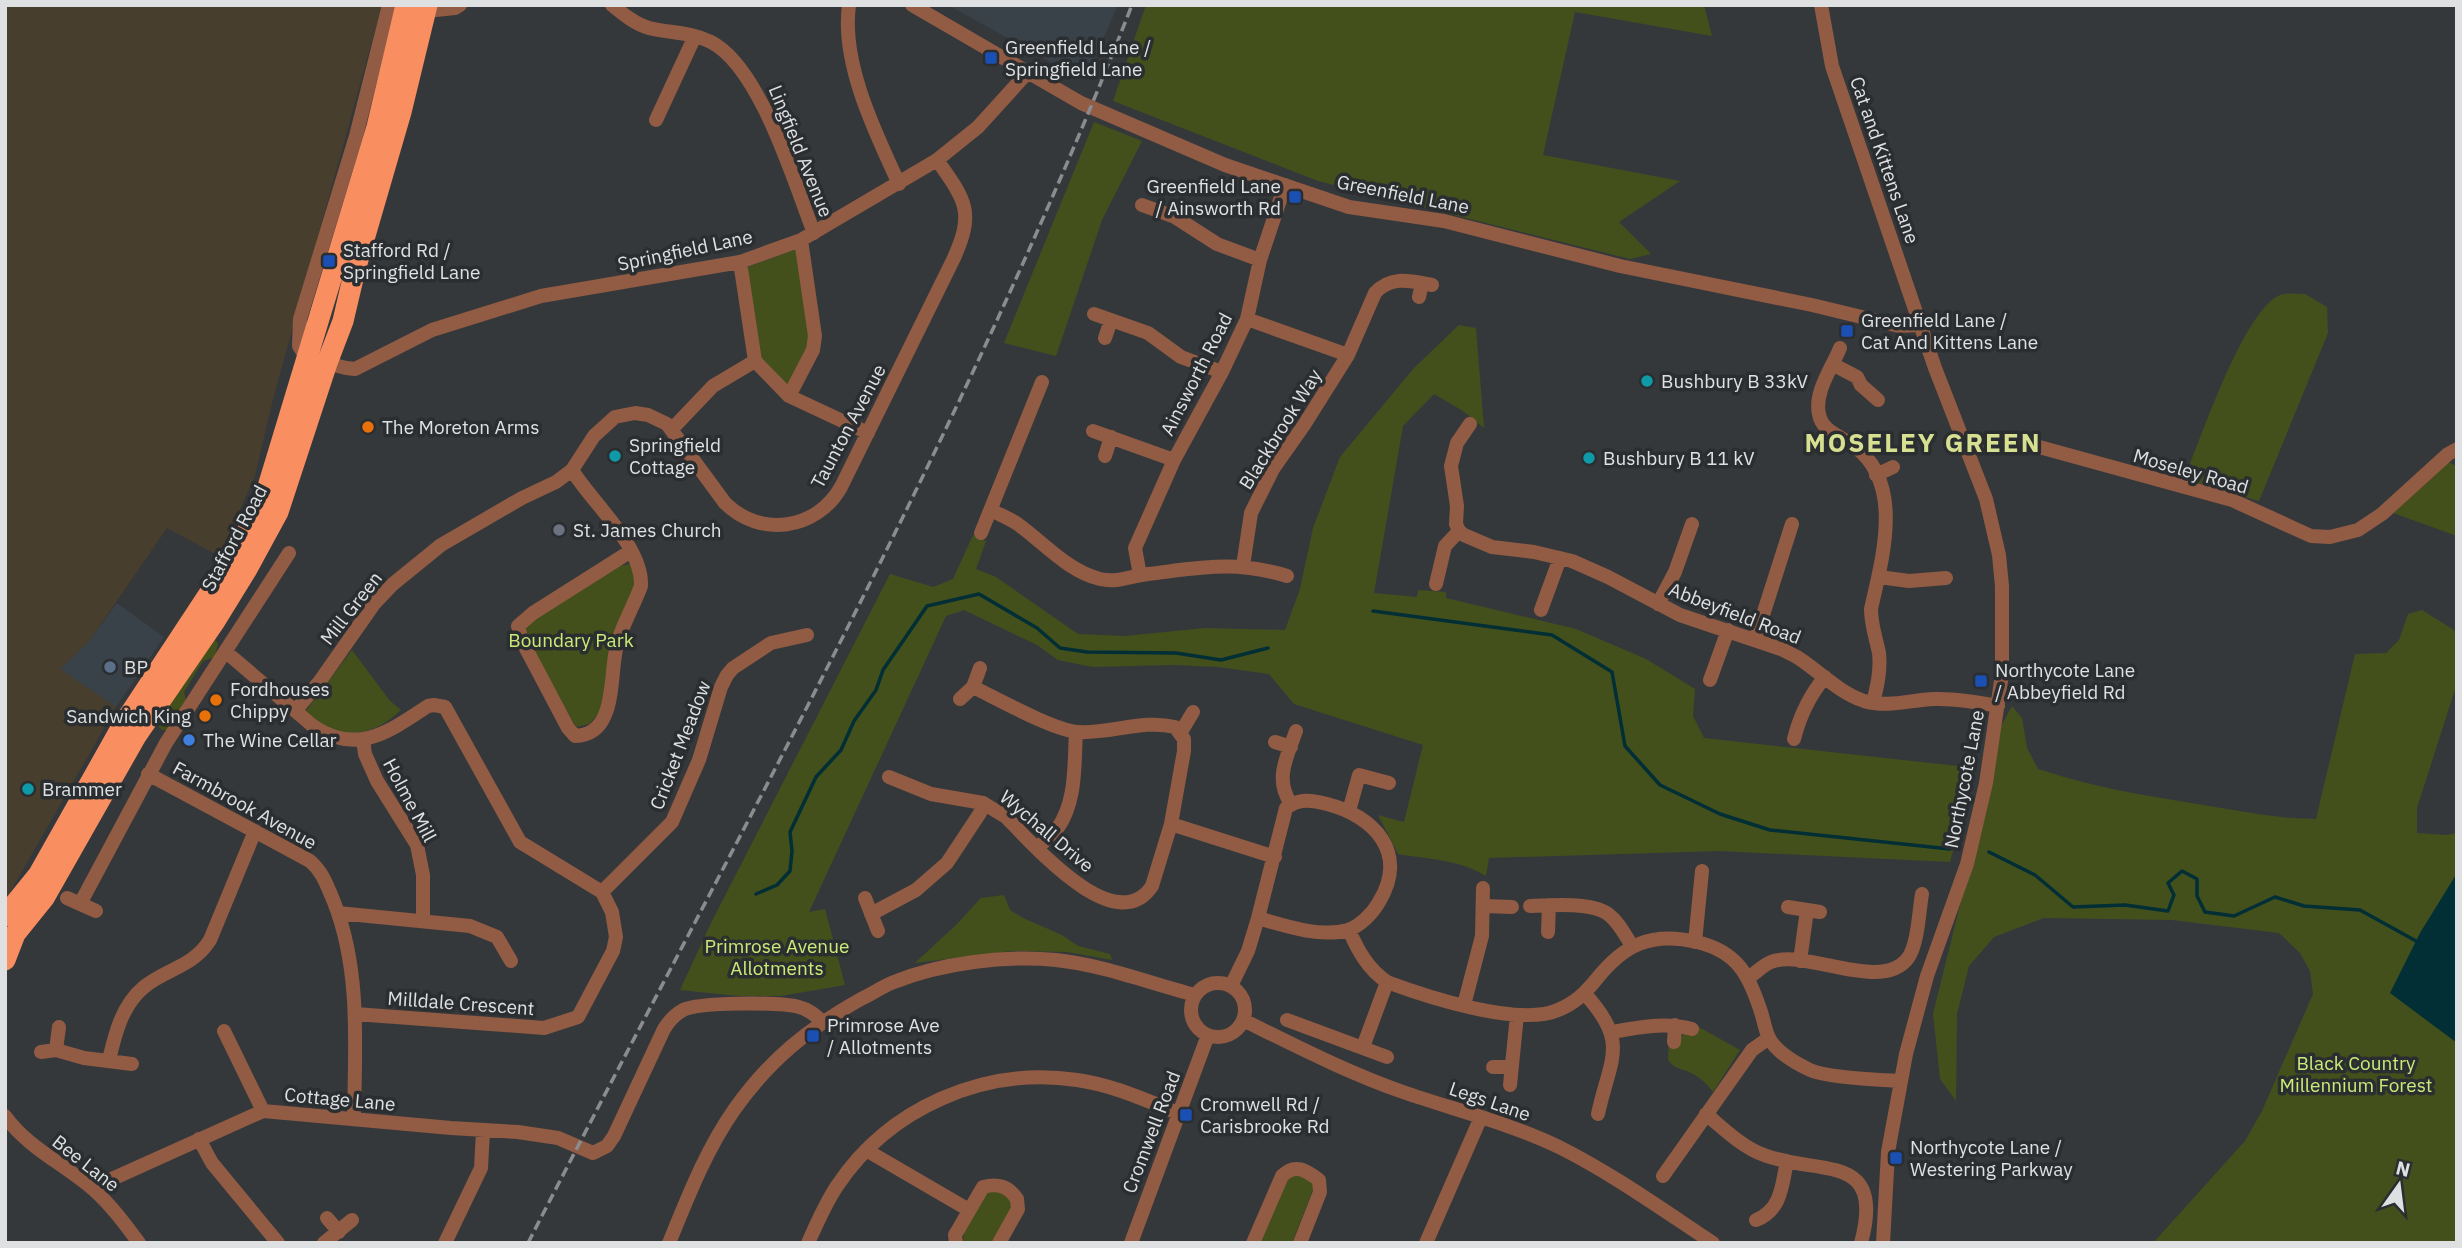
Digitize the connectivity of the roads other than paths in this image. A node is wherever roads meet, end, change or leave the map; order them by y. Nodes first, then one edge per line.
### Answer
1 (389, 5) edge
2 (460, 5) edge
3 (612, 5) edge
4 (849, 5) edge
5 (912, 5) edge
6 (1821, 5) edge
7 (420, 7) edge
8 (695, 36) junction
9 (1028, 72) junction
10 (656, 120) dead end
11 (937, 160) junction
12 (899, 184) junction
13 (1285, 185) junction
14 (1149, 212) dead end
15 (808, 236) junction
16 (1260, 260) junction
17 (740, 262) junction
18 (1424, 288) dead end
19 (1094, 314) dead end
20 (1247, 319) junction
21 (1111, 320) junction
22 (1920, 326) junction
23 (1105, 338) dead end
24 (1840, 348) dead end
25 (1348, 355) junction
26 (317, 360) junction
27 (755, 361) junction
28 (1833, 365) junction
29 (1222, 372) junction
30 (1042, 382) dead end
31 (789, 396) junction
32 (1878, 400) dead end
33 (672, 429) junction
34 (1093, 431) dead end
35 (868, 433) junction
36 (1111, 437) junction
37 (1479, 439) dead end
38 (2457, 449) edge
39 (1968, 450) junction
40 (1105, 456) dead end
41 (1174, 460) junction
42 (1893, 467) dead end
43 (572, 470) junction
44 (1876, 475) junction
45 (991, 510) junction
46 (485, 519) joint
47 (1792, 524) dead end
48 (1459, 531) junction
49 (1673, 532) dead end
50 (981, 533) dead end
51 (631, 551) junction
52 (289, 553) dead end
53 (1560, 558) junction
54 (1243, 566) junction
55 (1140, 575) junction
56 (1287, 576) dead end
57 (1879, 577) junction
58 (1946, 578) dead end
59 (1436, 584) dead end
60 (1548, 602) dead end
61 (1658, 604) junction
62 (1728, 631) junction
63 (807, 635) dead end
64 (1755, 640) junction
65 (226, 652) junction
66 (980, 668) dead end
67 (1825, 677) junction
68 (1710, 680) dead end
69 (973, 687) junction
70 (960, 699) dead end
71 (1873, 703) junction
72 (1998, 706) junction
73 (296, 710) junction
74 (1193, 712) dead end
75 (141, 729) junction
76 (1296, 731) dead end
77 (1076, 732) junction
78 (1181, 732) junction
79 (1794, 739) dead end
80 (363, 740) junction
81 (1275, 742) dead end
82 (166, 743) junction
83 (1291, 747) junction
84 (100, 762) junction
85 (148, 774) junction
86 (888, 776) dead end
87 (1389, 783) dead end
88 (983, 803) junction
89 (1294, 803) junction
90 (1349, 811) junction
91 (1171, 824) junction
92 (255, 831) junction
93 (1037, 848) junction
94 (1275, 857) junction
95 (1702, 872) dead end
96 (1483, 888) dead end
97 (602, 892) junction
98 (1922, 894) dead end
99 (865, 898) dead end
100 (1549, 905) junction
101 (1484, 906) junction
102 (1530, 906) dead end
103 (1511, 907) dead end
104 (1788, 907) dead end
105 (96, 911) dead end
106 (338, 913) junction
107 (871, 914) junction
108 (5, 916) edge
109 (1258, 918) junction
110 (423, 920) junction
111 (1349, 930) junction
112 (878, 931) dead end
113 (1548, 932) dead end
114 (1695, 942) junction
115 (1632, 946) junction
116 (5, 960) edge
117 (511, 961) dead end
118 (1800, 961) junction
119 (1749, 977) junction
120 (1387, 982) junction
121 (1231, 986) junction
122 (1586, 994) junction
123 (1195, 996) junction
124 (1464, 1005) junction
125 (355, 1014) junction
126 (1517, 1015) junction
127 (1242, 1020) junction
128 (1287, 1020) dead end
129 (822, 1021) junction
130 (1675, 1025) junction
131 (59, 1027) dead end
132 (1692, 1029) dead end
133 (225, 1031) dead end
134 (1612, 1032) junction
135 (1208, 1035) junction
136 (1769, 1038) junction
137 (1674, 1042) dead end
138 (1363, 1047) junction
139 (1387, 1057) dead end
140 (109, 1060) junction
141 (132, 1064) dead end
142 (1493, 1067) dead end
143 (1510, 1067) junction
144 (1900, 1081) junction
145 (1510, 1085) dead end
146 (263, 1111) junction
147 (1178, 1113) junction
148 (1598, 1114) dead end
149 (1706, 1114) junction
150 (5, 1116) edge
151 (1481, 1117) junction
152 (354, 1119) junction
153 (483, 1131) junction
154 (199, 1139) junction
155 (866, 1150) junction
156 (1787, 1161) junction
157 (1671, 1170) dead end
158 (92, 1188) junction
159 (969, 1210) junction
160 (327, 1218) dead end
161 (1767, 1219) dead end
162 (352, 1220) dead end
163 (338, 1232) junction
164 (139, 1243) edge
165 (278, 1243) edge
166 (324, 1243) edge
167 (445, 1243) edge
168 (669, 1243) edge
169 (808, 1243) edge
170 (956, 1243) edge
171 (999, 1243) edge
172 (1131, 1243) edge
173 (1253, 1243) edge
174 (1300, 1243) edge
175 (1426, 1243) edge
176 (1713, 1243) edge
177 (1861, 1243) edge
178 (1883, 1243) edge

1 - 26 street
2 - 7 street
3 - 8 street, Lingfield Avenue
4 - 12 street
5 - 9 street, Greenfield Lane
6 - 22 street, Cat and Kittens Lane
7 - 26 highway, Stafford Road
7 - 26 highway
8 - 10 street
8 - 15 street, Lingfield Avenue
9 - 11 street, Springfield Lane
9 - 13 street, Greenfield Lane
11 - 12 street, Springfield Lane
11 - 35 street, Taunton Avenue
12 - 15 street, Springfield Lane
13 - 16 street, Ainsworth Road
13 - 22 street, Greenfield Lane
14 - 16 street
15 - 17 street, Springfield Lane
15 - 31 street, Lingfield Avenue
16 - 20 street, Ainsworth Road
17 - 26 street, Springfield Lane
17 - 27 street
18 - 25 street, Blackbrook Way
19 - 21 street
20 - 25 street, Blackbrook Way
20 - 29 street, Ainsworth Road
21 - 23 street
21 - 29 street
22 - 39 street, Northycote Lane
24 - 28 street
25 - 54 street, Blackbrook Way
26 - 75 highway, Stafford Road
26 - 84 highway, Stafford Road
27 - 31 street
27 - 33 street
28 - 32 street
28 - 44 street
29 - 41 street, Ainsworth Road
30 - 45 street
31 - 35 street
33 - 35 street, Taunton Avenue
33 - 43 street, Taunton Avenue
34 - 36 street
36 - 40 street
36 - 41 street
37 - 48 street
38 - 39 street, Moseley Road
39 - 72 street, Northycote Lane
41 - 55 street, Ainsworth Road
42 - 44 street
43 - 46 street, Taunton Avenue
43 - 51 street
44 - 57 street
45 - 50 street
45 - 55 street
46 - 73 street, Mill Green
47 - 64 street
48 - 53 street, Abbeyfield Road
48 - 59 street
49 - 61 street
51 - 51 street
52 - 65 street
53 - 60 street
53 - 61 street, Abbeyfield Road
54 - 55 street
54 - 56 street
57 - 58 street
57 - 71 street
61 - 62 street, Abbeyfield Road
62 - 64 street, Abbeyfield Road
62 - 68 street
63 - 97 street, Cricket Meadow
64 - 67 street, Abbeyfield Road
65 - 73 street
65 - 82 street
66 - 69 street
67 - 71 street, Abbeyfield Road
67 - 79 street
69 - 70 street
69 - 77 street
71 - 72 street, Abbeyfield Road
72 - 144 street, Northycote Lane
73 - 80 street
74 - 78 street
75 - 82 street
75 - 84 highway
75 - 116 highway, Stafford Road
76 - 83 street
77 - 78 street
77 - 93 street
78 - 91 street, Wychall Drive
80 - 97 street
80 - 110 street, Holme Mill
81 - 83 street
82 - 85 street
83 - 89 street
84 - 108 highway, Stafford Road
85 - 92 street, Farmbrook Avenue
85 - 105 street
86 - 88 street, Wychall Drive
87 - 90 street
88 - 93 street, Wychall Drive
88 - 107 street
89 - 90 street
89 - 94 street
90 - 111 street
91 - 93 street, Wychall Drive
91 - 94 street
92 - 106 street, Farmbrook Avenue
92 - 140 street
94 - 109 street
95 - 114 street
96 - 101 street
97 - 125 street, Milldale Crescent
98 - 118 street
99 - 107 street
100 - 102 street
100 - 113 street
100 - 115 street
101 - 103 street
101 - 124 street
104 - 118 street
106 - 110 street
106 - 125 street, Farmbrook Avenue
107 - 112 street
109 - 111 street
109 - 121 street
110 - 117 street
111 - 120 street
114 - 115 street
114 - 119 street
115 - 122 street
118 - 119 street
119 - 136 street
120 - 124 street
120 - 138 street
121 - 123 street
121 - 127 street
122 - 126 street
122 - 134 street
123 - 129 street
123 - 135 street
124 - 126 street
125 - 152 street, Farmbrook Avenue
126 - 143 street
127 - 135 street
127 - 151 street, Legs Lane
128 - 138 street
129 - 153 street, Cottage Lane
129 - 168 street
130 - 132 street
130 - 134 street
130 - 137 street
131 - 140 street
133 - 146 street
134 - 148 street
135 - 147 street, Cromwell Road
136 - 144 street
136 - 149 street
138 - 139 street
140 - 141 street
142 - 143 street
143 - 145 street
144 - 178 street, Northycote Lane
146 - 152 street, Cottage Lane
146 - 154 street, Cottage Lane
147 - 155 street
147 - 172 street, Cromwell Road
149 - 156 street
149 - 157 street
150 - 158 street, Bee Lane
151 - 175 street
151 - 176 street, Legs Lane
152 - 153 street, Cottage Lane
153 - 167 street
154 - 158 street, Cottage Lane
154 - 165 street
155 - 159 street
155 - 169 street
156 - 161 street
156 - 177 street
158 - 164 street, Bee Lane
159 - 170 street
159 - 171 street
160 - 163 street
162 - 163 street
163 - 166 street
173 - 174 street

